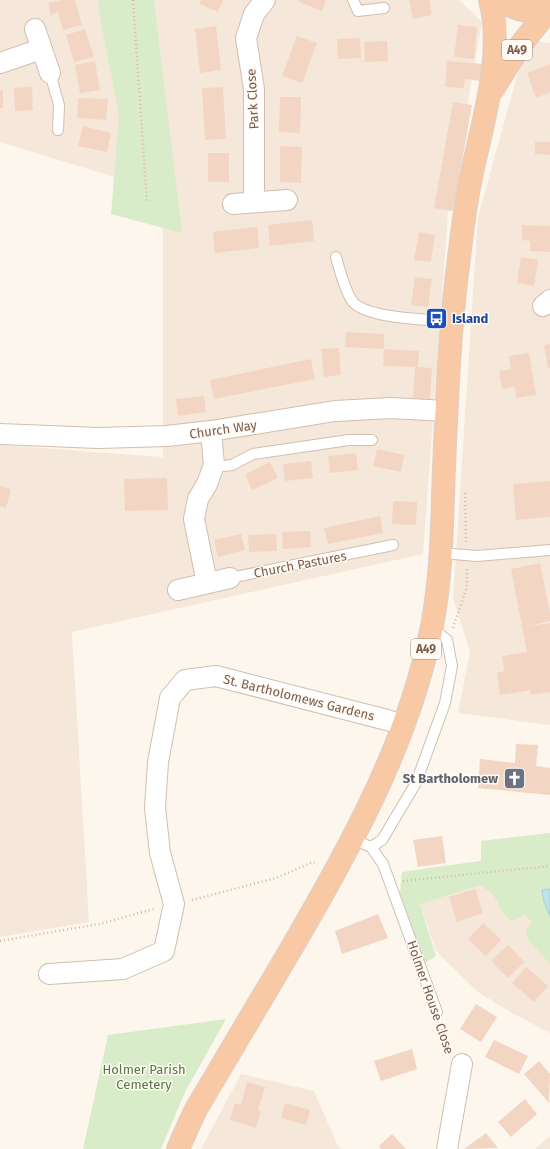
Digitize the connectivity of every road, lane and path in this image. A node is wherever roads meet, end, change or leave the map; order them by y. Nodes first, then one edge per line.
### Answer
1 (133, 0) edge
2 (265, 0) edge
3 (354, 0) edge
4 (490, 0) edge
5 (498, 0) edge
6 (384, 8) dead end
7 (550, 8) edge
8 (35, 29) dead end
9 (41, 49) junction
10 (0, 63) edge
11 (50, 73) joint
12 (489, 94) junction
13 (58, 130) dead end
14 (287, 200) dead end
15 (254, 202) junction
16 (147, 203) dead end
17 (233, 204) dead end
18 (336, 257) dead end
19 (452, 322) junction
20 (446, 411) junction
21 (211, 431) junction
22 (0, 434) edge
23 (372, 440) dead end
24 (214, 465) junction
25 (393, 545) dead end
26 (550, 550) edge
27 (441, 553) junction
28 (230, 578) joint
29 (207, 583) junction
30 (178, 590) dead end
31 (432, 628) junction
32 (403, 725) junction
33 (362, 843) junction
34 (550, 866) edge
35 (390, 882) junction
36 (49, 974) dead end
37 (437, 1012) joint
38 (462, 1064) joint
39 (178, 1149) edge
40 (447, 1149) edge

1 - 16 path
2 - 15 street, Park Close
3 - 6 lane
4 - 12 highway, A49
5 - 7 highway, A49
7 - 12 highway, A49
8 - 9 street
9 - 10 street
9 - 11 street
11 - 13 lane
12 - 19 highway, A49
14 - 15 street
15 - 17 street
18 - 19 lane
19 - 20 highway, A49
20 - 21 street, Church Way
20 - 27 highway, A49
21 - 22 street, Church Way
21 - 24 street
23 - 24 lane
24 - 29 street
25 - 28 lane, Church Pastures
26 - 27 lane
27 - 31 highway, A49
28 - 29 street, Church Pastures
29 - 30 street, Church Pastures
31 - 32 highway, A49
31 - 33 lane
32 - 33 highway, A49
32 - 36 street, St. Bartholomews Gardens
33 - 35 lane, Holmer House Close
33 - 39 highway, A49
34 - 35 path
35 - 37 lane, Holmer House Close
37 - 38 path, Holmer House Close
38 - 40 street, Holmer House Close

